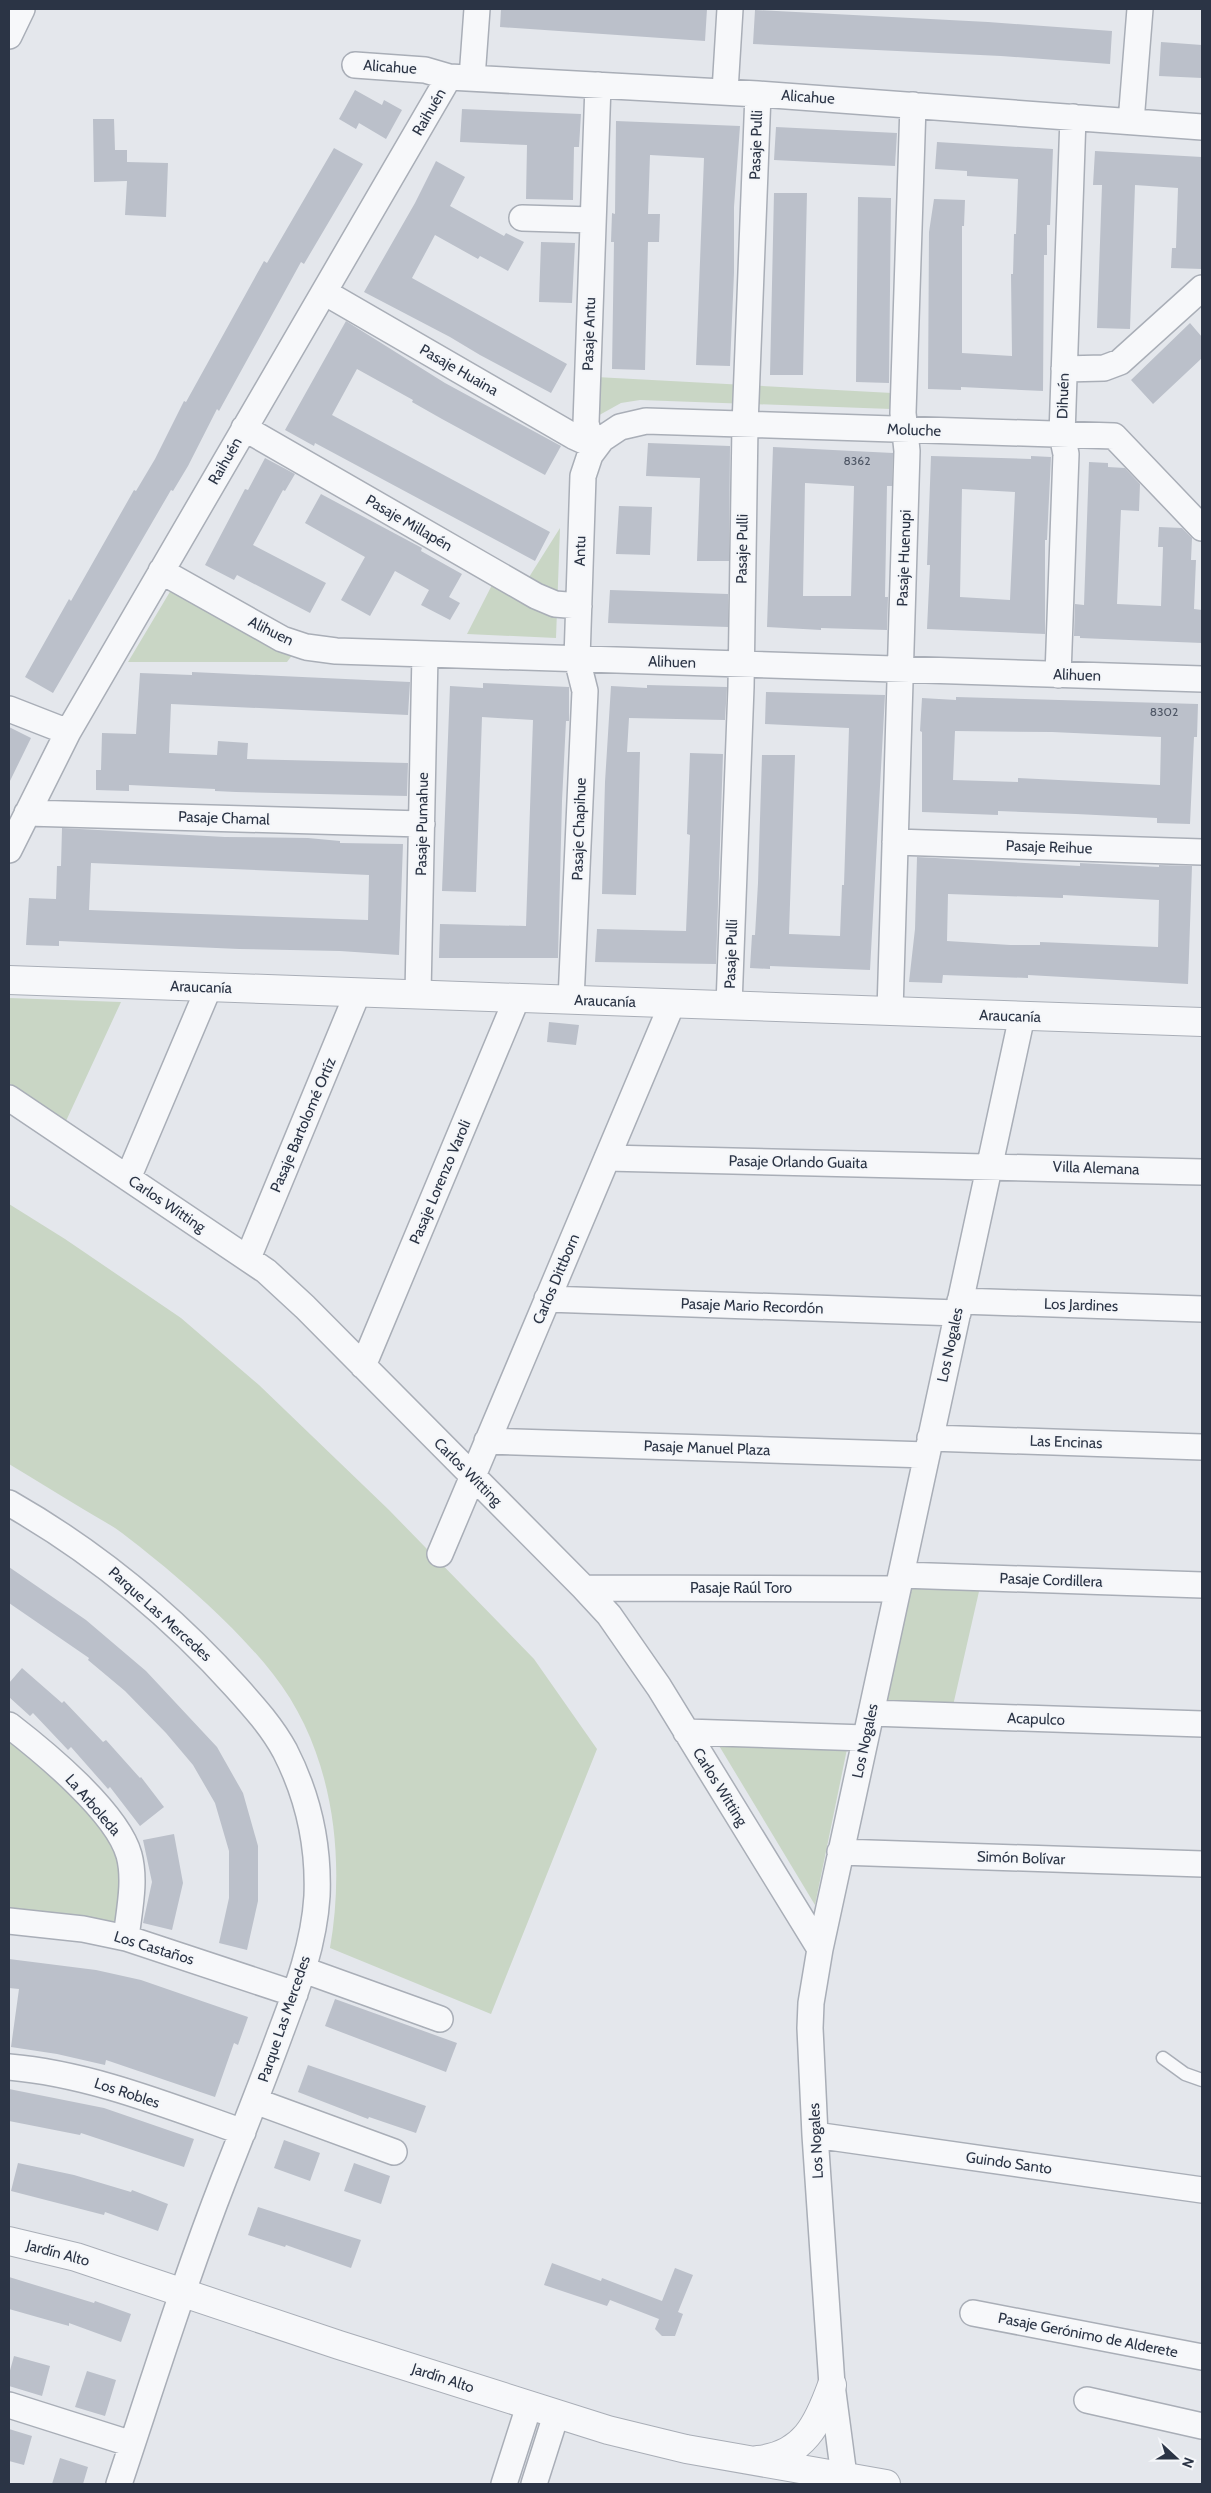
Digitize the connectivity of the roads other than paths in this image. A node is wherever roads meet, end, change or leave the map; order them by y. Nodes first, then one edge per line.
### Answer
1 (477, 9) edge
2 (730, 9) edge
3 (1140, 9) edge
4 (355, 65) dead end
5 (461, 78) junction
6 (598, 85) junction
7 (725, 92) junction
8 (758, 94) junction
9 (914, 106) junction
10 (1073, 117) junction
11 (1130, 122) junction
12 (1202, 127) edge
13 (522, 218) dead end
14 (593, 220) junction
15 (1202, 288) edge
16 (324, 292) junction
17 (1064, 369) junction
18 (745, 425) junction
19 (244, 428) junction
20 (905, 430) junction
21 (1062, 435) junction
22 (595, 446) junction
23 (1198, 514) edge
24 (161, 571) junction
25 (579, 606) junction
26 (425, 654) junction
27 (577, 659) junction
28 (740, 665) junction
29 (900, 670) junction
30 (1058, 675) junction
31 (1202, 679) edge
32 (9, 708) edge
33 (68, 732) junction
34 (27, 813) junction
35 (422, 824) junction
36 (895, 842) junction
37 (9, 850) edge
38 (1202, 852) edge
39 (9, 980) edge
40 (209, 987) junction
41 (358, 992) junction
42 (418, 994) junction
43 (517, 998) junction
44 (571, 1000) junction
45 (672, 1004) junction
46 (729, 1005) junction
47 (890, 1011) junction
48 (1022, 1016) junction
49 (1202, 1022) edge
50 (9, 1098) edge
51 (607, 1158) junction
52 (989, 1165) junction
53 (1202, 1172) edge
54 (128, 1178) junction
55 (248, 1258) junction
56 (547, 1299) junction
57 (959, 1307) junction
58 (1202, 1308) edge
59 (363, 1366) junction
60 (487, 1441) junction
61 (928, 1447) junction
62 (1202, 1447) edge
63 (472, 1477) junction
64 (9, 1503) edge
65 (440, 1554) dead end
66 (899, 1582) junction
67 (1202, 1585) edge
68 (584, 1588) junction
69 (870, 1713) junction
70 (1202, 1724) edge
71 (9, 1725) edge
72 (686, 1732) junction
73 (866, 1738) junction
74 (840, 1852) junction
75 (1202, 1864) edge
76 (9, 1921) edge
77 (126, 1938) junction
78 (820, 1949) junction
79 (304, 1970) junction
80 (295, 1994) junction
81 (440, 2019) dead end
82 (1163, 2058) dead end
83 (9, 2066) edge
84 (1202, 2080) edge
85 (256, 2101) junction
86 (243, 2132) junction
87 (815, 2135) junction
88 (394, 2152) dead end
89 (1202, 2190) edge
90 (9, 2241) edge
91 (182, 2294) junction
92 (973, 2313) dead end
93 (1202, 2357) edge
94 (832, 2385) junction
95 (1087, 2400) dead end
96 (9, 2404) edge
97 (529, 2406) junction
98 (556, 2414) junction
99 (1202, 2426) edge
100 (132, 2444) junction
101 (752, 2460) junction
102 (842, 2480) edge
103 (119, 2484) edge
104 (504, 2484) edge
105 (534, 2484) edge
106 (886, 2484) edge

1 - 5 street, Raihuén
2 - 7 street
3 - 11 street
4 - 5 street, Alicahue
5 - 6 street, Alicahue
5 - 16 street, Raihuén
6 - 7 street, Alicahue
6 - 14 street, Pasaje Antu
7 - 8 street, Alicahue
8 - 9 street, Alicahue
8 - 18 street, Pasaje Pulli
9 - 10 street, Alicahue
9 - 20 street, Pasaje Huenupi
10 - 11 street, Alicahue
10 - 17 street, Dihuén
11 - 12 street, Alicahue
13 - 14 street
14 - 22 street, Pasaje Antu
15 - 17 street
16 - 19 street, Raihuén
16 - 22 street, Pasaje Huaina
17 - 21 street, Dihuén
18 - 20 street, Moluche
18 - 22 street, Moluche
18 - 28 street, Pasaje Pulli
19 - 24 street, Raihuén
19 - 25 street, Pasaje Millapén
20 - 21 street, Moluche
20 - 29 street, Pasaje Huenupi
21 - 23 street, Moluche
21 - 30 street, Dihuén
22 - 25 street, Antu
24 - 26 street, Alihuen
24 - 33 street, Raihuén
25 - 27 street, Antu
26 - 27 street, Alihuen
26 - 35 street, Pasaje Pumahue
27 - 28 street, Alihuen
27 - 44 street, Pasaje Chapihue
28 - 29 street, Alihuen
28 - 46 street, Pasaje Pulli
29 - 30 street, Alihuen
29 - 36 street, Pasaje Huenupi
30 - 31 street, Alihuen
32 - 33 street
33 - 34 street, Raihuén
34 - 35 street, Pasaje Chamal
34 - 37 street, Raihuén
35 - 42 street, Pasaje Pumahue
36 - 38 street, Pasaje Reihue
36 - 47 street, Pasaje Huenupi
39 - 40 street, Araucanía
40 - 41 street, Araucanía
40 - 54 street
41 - 42 street, Araucanía
41 - 55 street, Pasaje Bartolomé Ortíz
42 - 43 street, Araucanía
43 - 44 street, Araucanía
43 - 59 street, Pasaje Lorenzo Varoli
44 - 45 street, Araucanía
45 - 46 street, Araucanía
45 - 51 street, Carlos Dittborn
46 - 47 street, Araucanía
47 - 48 street, Araucanía
48 - 49 street, Araucanía
48 - 52 street, Los Nogales
50 - 54 street, Carlos Witting
51 - 52 street, Pasaje Orlando Guaita
51 - 56 street, Carlos Dittborn
52 - 53 street, Villa Alemana
52 - 57 street, Los Nogales
54 - 55 street, Carlos Witting
55 - 59 street, Carlos Witting
56 - 57 street, Pasaje Mario Recordón
56 - 60 street, Carlos Dittborn
57 - 58 street, Los Jardines
57 - 61 street, Los Nogales
59 - 63 street, Carlos Witting
60 - 61 street, Pasaje Manuel Plaza
60 - 63 street, Carlos Dittborn
61 - 62 street, Las Encinas
61 - 66 street, Los Nogales
63 - 65 street, Carlos Dittborn
63 - 68 street, Carlos Witting
64 - 79 street, Parque Las Mercedes
66 - 67 street, Pasaje Cordillera
66 - 68 street, Pasaje Raúl Toro
66 - 69 street, Los Nogales
68 - 72 street, Carlos Witting
69 - 70 street, Acapulco
69 - 73 street, Los Nogales
71 - 77 street, La Arboleda
72 - 73 street
72 - 78 street, Carlos Witting
73 - 74 street, Los Nogales
74 - 75 street, Simón Bolívar
74 - 78 street, Los Nogales
76 - 77 street, Los Castaños
77 - 80 street, Los Castaños
78 - 87 street, Los Nogales
79 - 80 street, Parque Las Mercedes
79 - 81 street
80 - 85 street, Parque Las Mercedes
82 - 84 lane
83 - 86 street, Los Robles
85 - 86 street, Parque Las Mercedes
85 - 88 street
86 - 91 street, Parque Las Mercedes
87 - 89 street, Guindo Santo
87 - 94 street, Los Nogales
90 - 91 street, Jardín Alto
91 - 97 street, Jardín Alto
91 - 100 street, Parque Las Mercedes
92 - 93 street, Pasaje Gerónimo de Alderete
94 - 101 street
94 - 102 street, Los Nogales
95 - 99 street
96 - 100 street
97 - 98 street, Jardín Alto
97 - 104 street
98 - 101 street, Jardín Alto
98 - 105 street
100 - 103 street, Parque Las Mercedes
101 - 102 street, Jardín Alto
102 - 106 street, Jardín Alto

